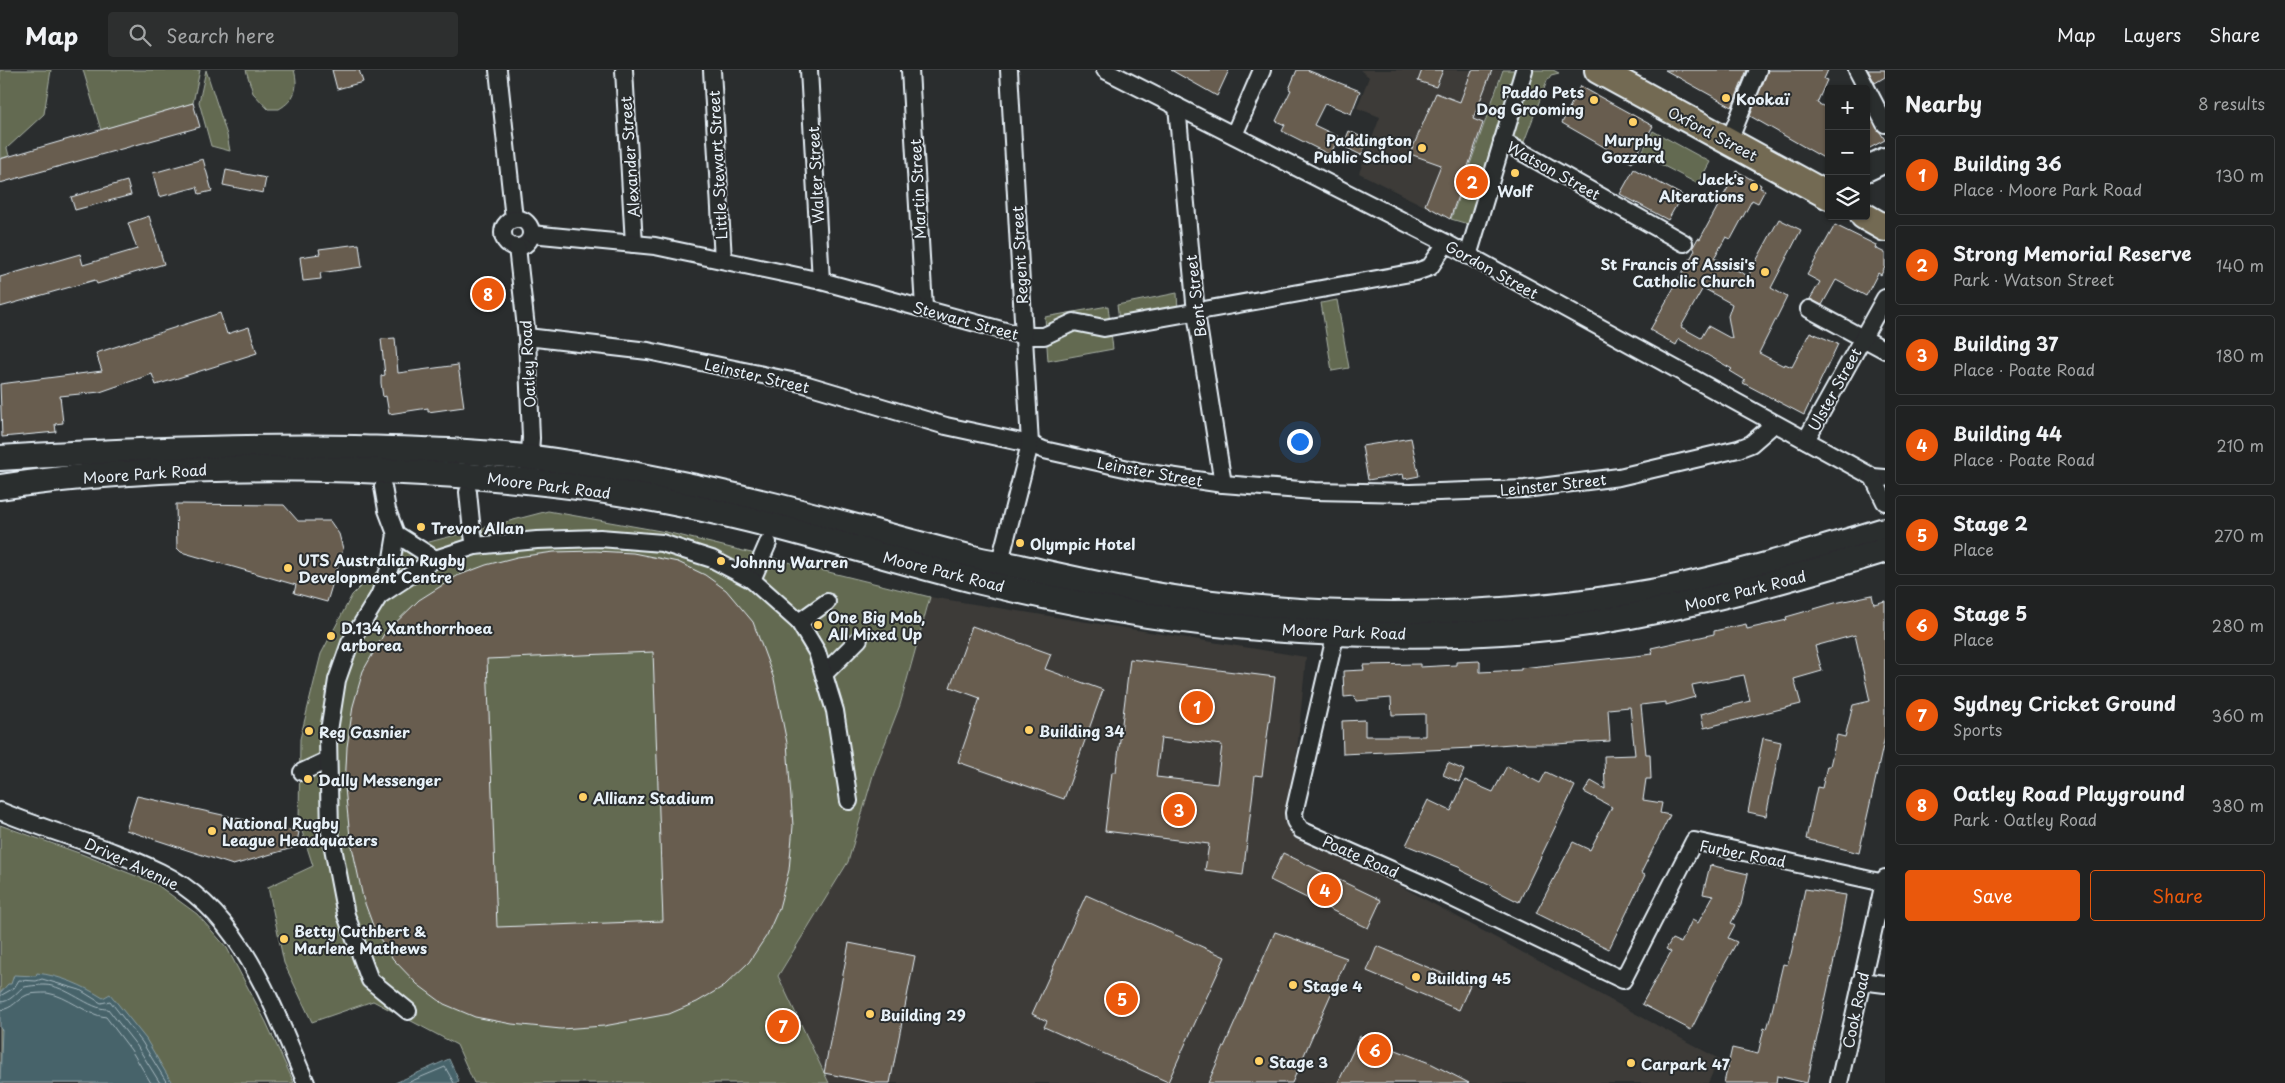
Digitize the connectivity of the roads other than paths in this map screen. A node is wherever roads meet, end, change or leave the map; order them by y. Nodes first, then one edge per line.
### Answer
1 (498, 70) edge
2 (624, 70) edge
3 (712, 70) edge
4 (809, 70) edge
5 (910, 70) edge
6 (1009, 70) edge
7 (1105, 70) edge
8 (1262, 70) edge
9 (1524, 70) edge
10 (1598, 70) edge
11 (1624, 70) edge
12 (1758, 70) edge
13 (1857, 70) edge
14 (1177, 106) junction
15 (1885, 124) edge
16 (1731, 135) junction
17 (1234, 136) junction
18 (1502, 141) junction
19 (1885, 160) edge
20 (1870, 167) edge
21 (1825, 179) edge
22 (1825, 194) edge
23 (1870, 203) edge
24 (1885, 211) edge
25 (514, 219) junction
26 (1870, 219) edge
27 (1885, 228) edge
28 (531, 234) junction
29 (1446, 243) junction
30 (1684, 243) dead end
31 (634, 244) junction
32 (517, 247) junction
33 (1468, 256) junction
34 (722, 260) junction
35 (821, 281) junction
36 (1885, 298) edge
37 (924, 308) junction
38 (1809, 309) dead end
39 (1196, 313) junction
40 (1024, 336) junction
41 (527, 337) junction
42 (1862, 338) junction
43 (1885, 350) edge
44 (1774, 424) junction
45 (1806, 440) junction
46 (1030, 444) junction
47 (68, 454) junction
48 (0, 458) edge
49 (530, 458) junction
50 (193, 459) junction
51 (0, 466) edge
52 (1879, 478) edge
53 (528, 481) junction
54 (1223, 484) junction
55 (0, 487) edge
56 (383, 487) dead end
57 (468, 492) dead end
58 (1885, 502) edge
59 (1885, 530) edge
60 (396, 534) junction
61 (768, 544) dead end
62 (475, 546) junction
63 (1885, 550) edge
64 (435, 559) junction
65 (997, 574) junction
66 (752, 580) junction
67 (379, 596) junction
68 (827, 602) dead end
69 (799, 622) junction
70 (1338, 623) junction
71 (858, 639) dead end
72 (824, 674) junction
73 (328, 760) junction
74 (302, 772) dead end
75 (849, 801) dead end
76 (0, 811) edge
77 (1884, 880) edge
78 (1623, 980) joint
79 (1861, 981) junction
80 (1885, 984) edge
81 (408, 1011) dead end
82 (306, 1083) edge
83 (1839, 1083) edge

1 - 25 street
2 - 31 street, Alexander Street
3 - 34 street, Little Stewart Street
4 - 35 street, Walter Street
5 - 37 street, Martin Street
6 - 40 street, Regent Street
7 - 14 street, Gordon Street
8 - 17 street
9 - 18 street
10 - 16 main road, Oxford Street
11 - 16 main road, Oxford Street
12 - 16 street
13 - 15 street
14 - 17 street, Gordon Street
14 - 39 street, Bent Street
16 - 21 main road, Oxford Street
16 - 22 main road, Oxford Street
17 - 29 street, Gordon Street
18 - 30 street, Watson Street
18 - 33 street, Watson Street
19 - 20 main road
23 - 24 main road
25 - 28 street
25 - 32 street
26 - 27 main road
28 - 31 street, Stewart Street
28 - 32 street
29 - 33 street, Gordon Street
29 - 39 street, Stewart Street
31 - 34 street, Stewart Street
32 - 41 street, Oatley Road
33 - 44 street, Gordon Street
34 - 35 street, Stewart Street
35 - 37 street, Stewart Street
36 - 42 street, Ulster Street
37 - 40 street, Stewart Street
38 - 42 street
39 - 40 street, Stewart Street
39 - 54 street, Bent Street
40 - 46 street, Regent Street
41 - 46 street, Leinster Street
41 - 49 street, Oatley Road
42 - 43 street
42 - 45 street, Ulster Street
44 - 45 street, Gordon Street
44 - 54 street, Leinster Street
45 - 52 street, Gordon Street
46 - 54 street, Leinster Street
46 - 65 street, Regent Street
47 - 48 main road, Moore Park Road
47 - 50 main road, Moore Park Road
47 - 51 main road
49 - 50 main road, Moore Park Road
49 - 53 street, Oatley Road
49 - 65 main road, Moore Park Road
50 - 53 main road, Moore Park Road
50 - 55 main road, Moore Park Road
52 - 58 street, Gordon Street
53 - 65 main road, Moore Park Road
56 - 60 street
57 - 62 street
59 - 70 main road, Moore Park Road
60 - 64 street
60 - 67 street
61 - 66 street
62 - 64 street
62 - 66 street
63 - 70 main road, Moore Park Road
64 - 67 street
65 - 70 main road, Moore Park Road
66 - 69 street
67 - 73 street
68 - 69 street
69 - 72 street
70 - 78 street, Poate Road
71 - 72 street
72 - 75 street
73 - 74 street
73 - 81 street
76 - 82 street, Driver Avenue
77 - 78 street, Furber Road
77 - 79 street, Cook Road
79 - 80 street
79 - 83 street, Cook Road

